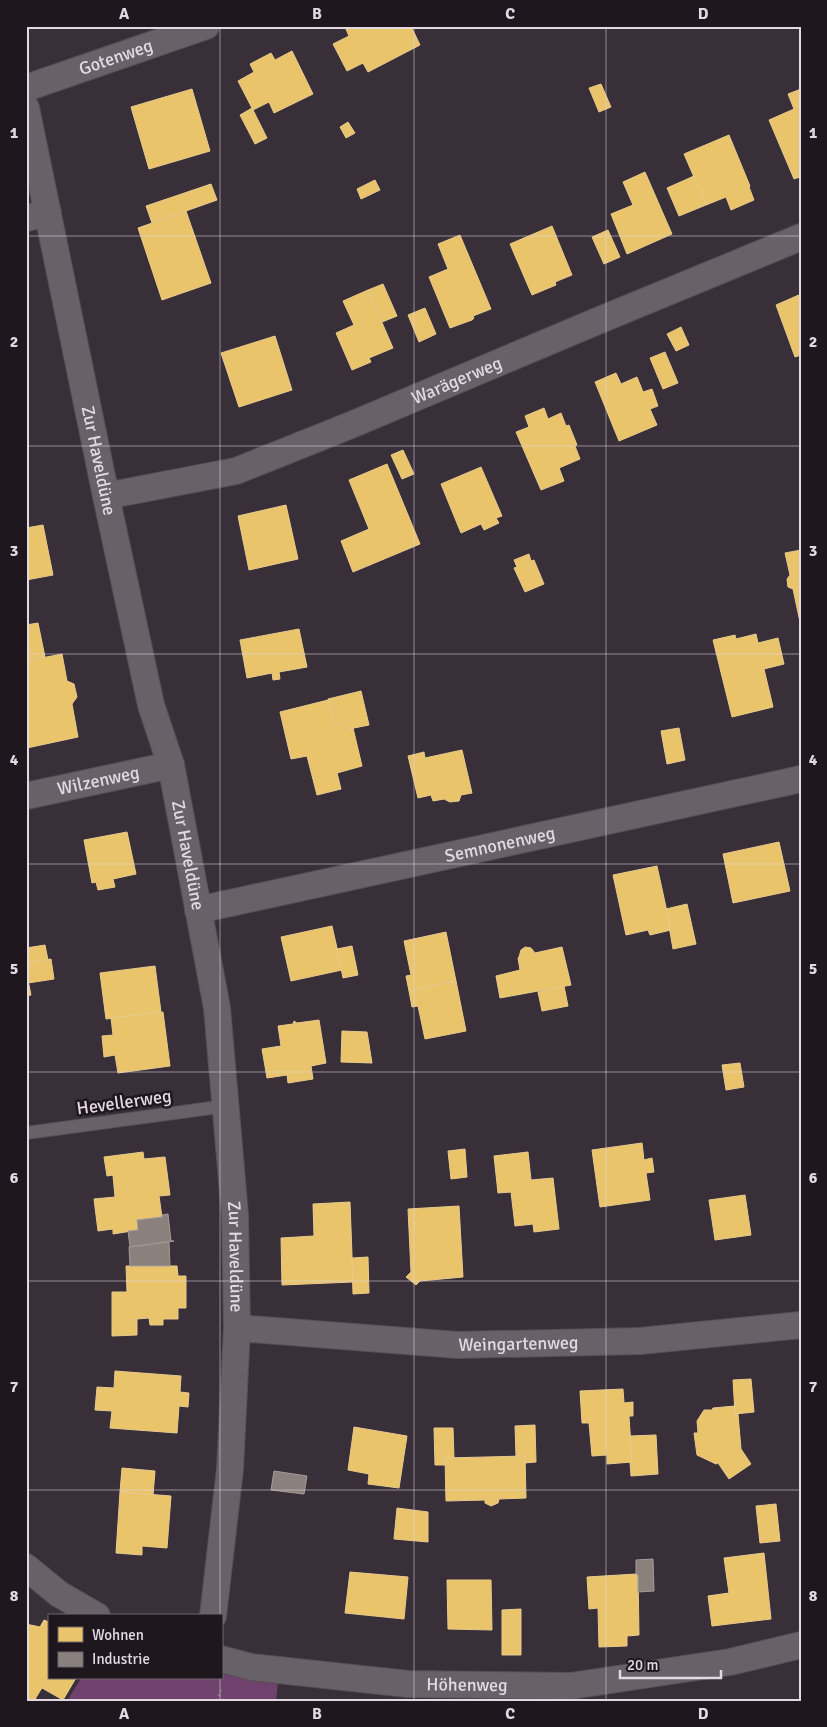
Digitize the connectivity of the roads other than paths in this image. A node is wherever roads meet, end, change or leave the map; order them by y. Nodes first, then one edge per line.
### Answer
1 (206, 26) edge
2 (26, 88) edge
3 (26, 108) edge
4 (37, 216) edge
5 (801, 237) edge
6 (106, 496) junction
7 (171, 765) junction
8 (801, 779) edge
9 (26, 796) edge
10 (198, 910) junction
11 (226, 1106) junction
12 (26, 1133) edge
13 (801, 1325) edge
14 (237, 1328) junction
15 (26, 1567) edge
16 (94, 1614) edge
17 (213, 1614) edge
18 (801, 1645) edge
19 (222, 1659) edge

1 - 2 street, Gotenweg
3 - 4 street, Zur Haveldüne
4 - 6 street, Zur Haveldüne
5 - 6 street, Warägerweg
6 - 7 street, Zur Haveldüne
7 - 9 street, Wilzenweg
7 - 10 street, Zur Haveldüne
8 - 10 street, Semnonenweg
10 - 11 street, Zur Haveldüne
11 - 12 lane, Hevellerweg
11 - 14 street, Zur Haveldüne
13 - 14 street, Weingartenweg
14 - 17 street, Zur Haveldüne
15 - 16 street
18 - 19 street, Höhenweg

